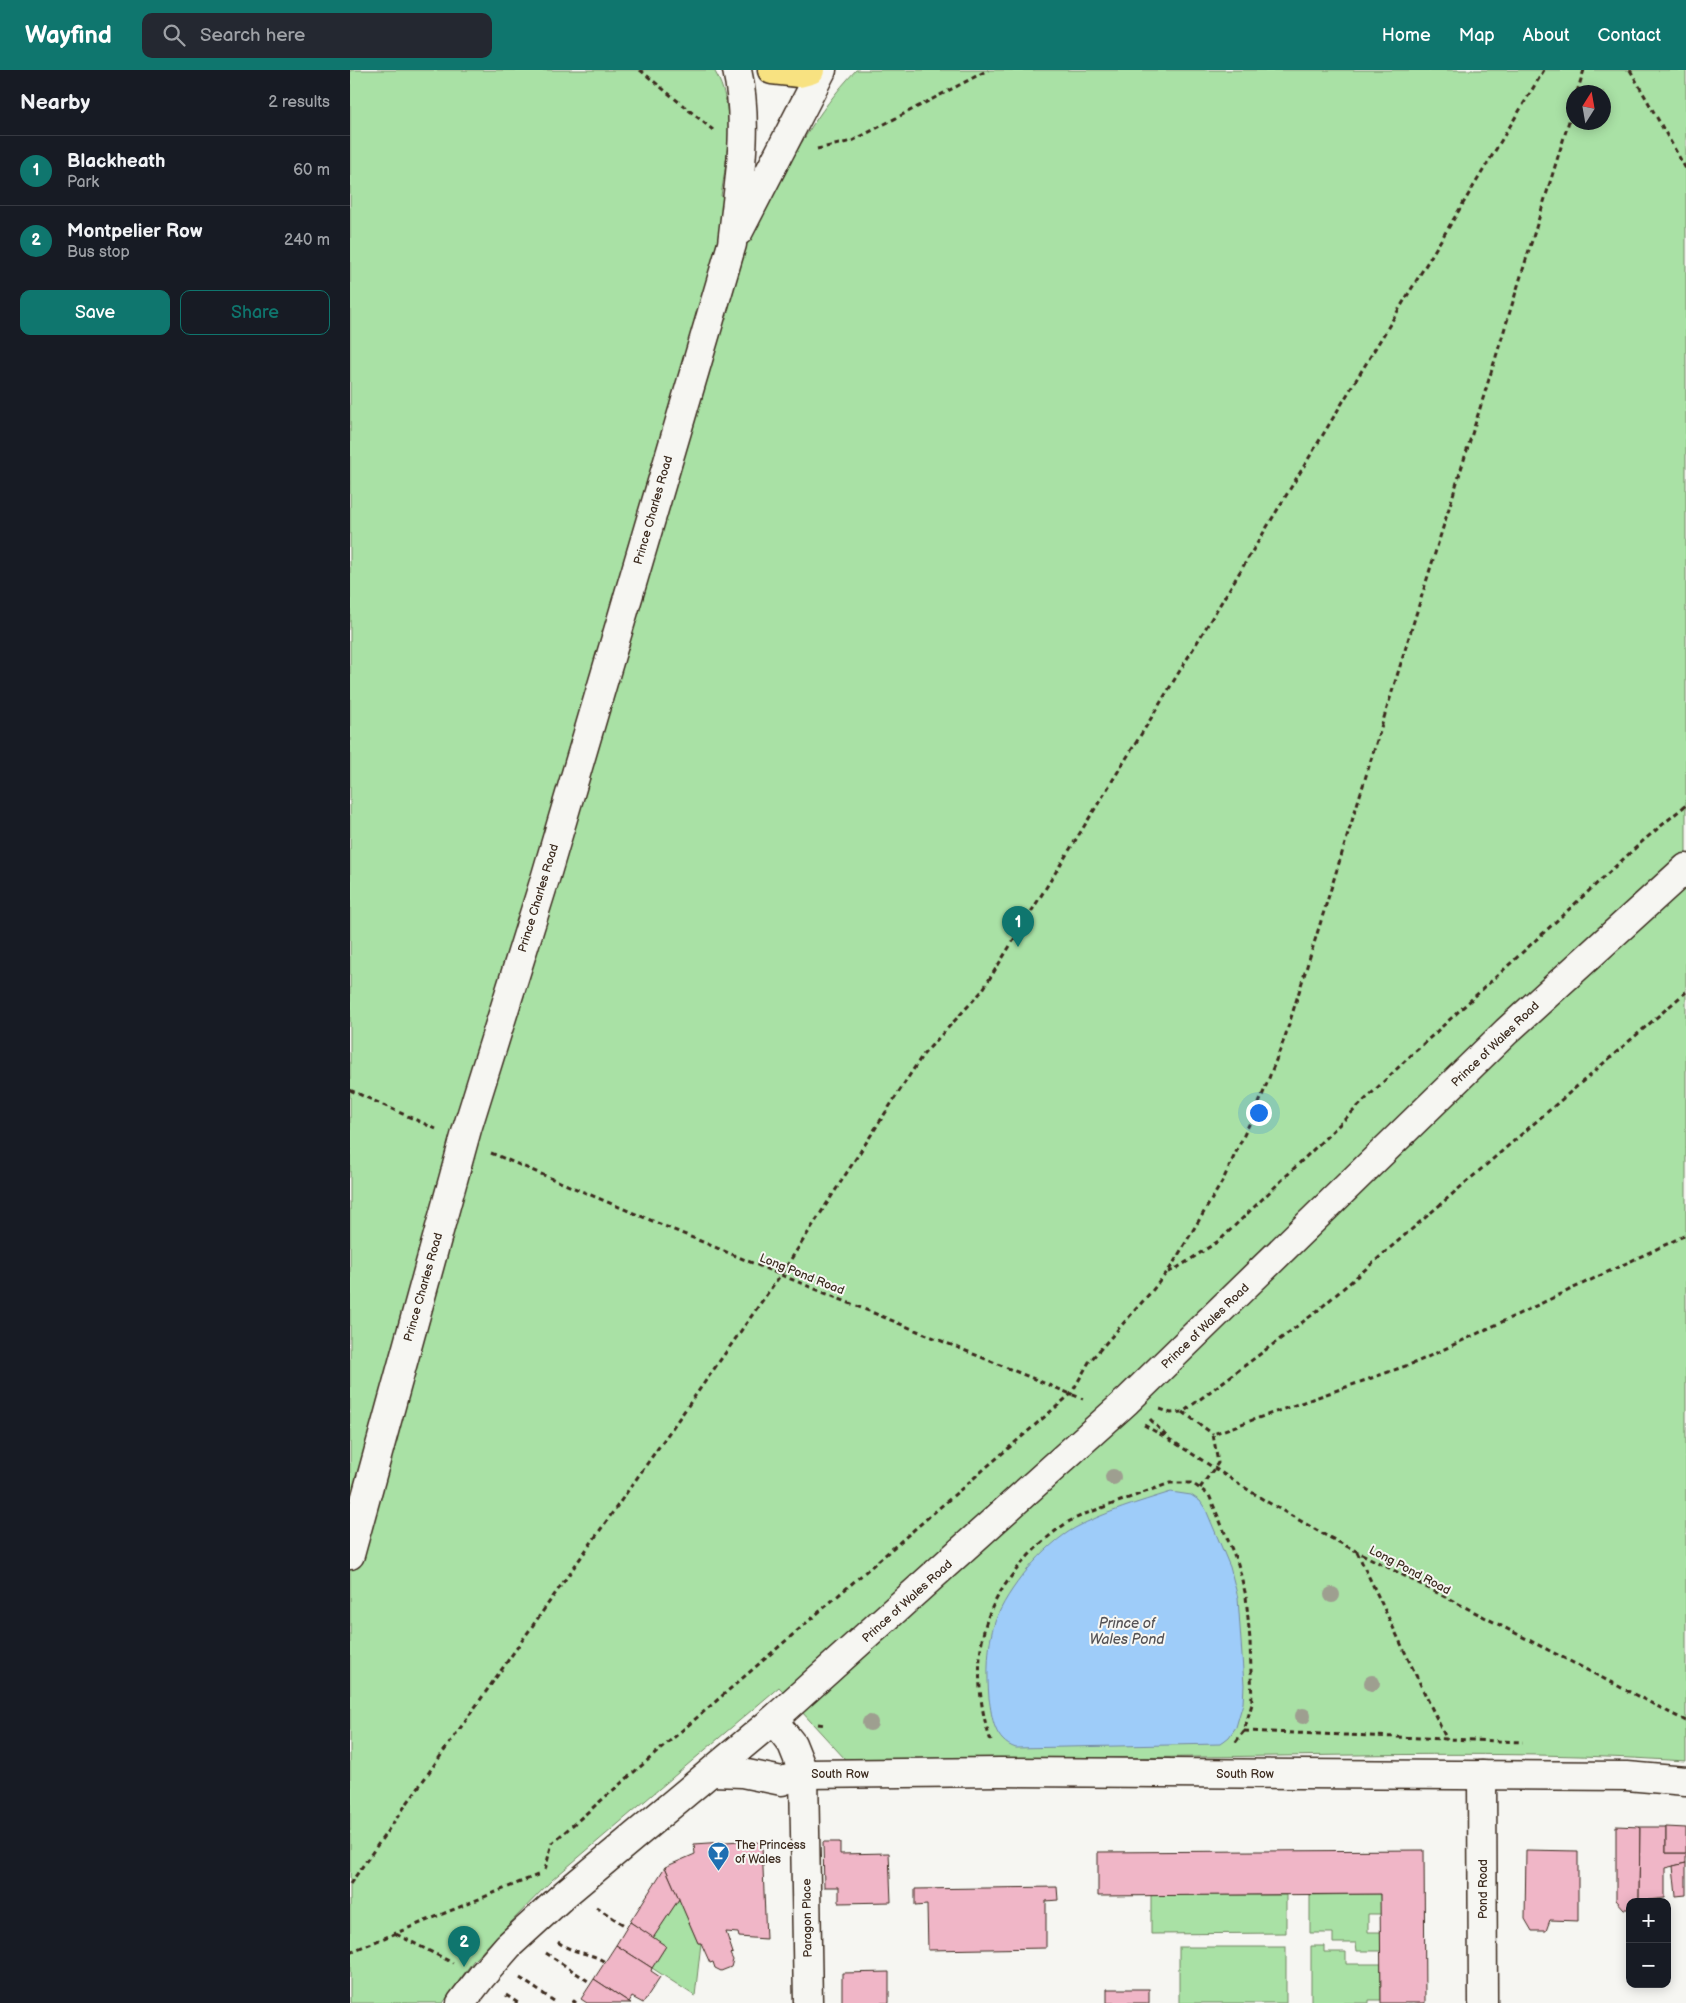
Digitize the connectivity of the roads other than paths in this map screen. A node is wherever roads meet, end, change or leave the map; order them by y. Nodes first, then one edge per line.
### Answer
1 (737, 70) edge
2 (772, 70) edge
3 (810, 70) edge
4 (822, 70) edge
5 (732, 244) junction
6 (1686, 868) edge
7 (350, 1555) edge
8 (773, 1720) junction
9 (712, 1772) junction
10 (804, 1774) junction
11 (1482, 1775) junction
12 (1686, 1781) edge
13 (461, 2003) edge
14 (808, 2003) edge
15 (1483, 2003) edge

1 - 5 street, Prince Charles Road
2 - 3 highway
4 - 5 street, Prince Charles Road
5 - 7 street, Prince Charles Road
6 - 8 street, Prince of Wales Road
8 - 9 street, Prince of Wales Road
8 - 10 street, South Row
9 - 10 street, South Row
9 - 13 street, Prince of Wales Road
10 - 11 street, South Row
10 - 14 street, Paragon Place
11 - 12 street, South Row
11 - 15 street, Pond Road

